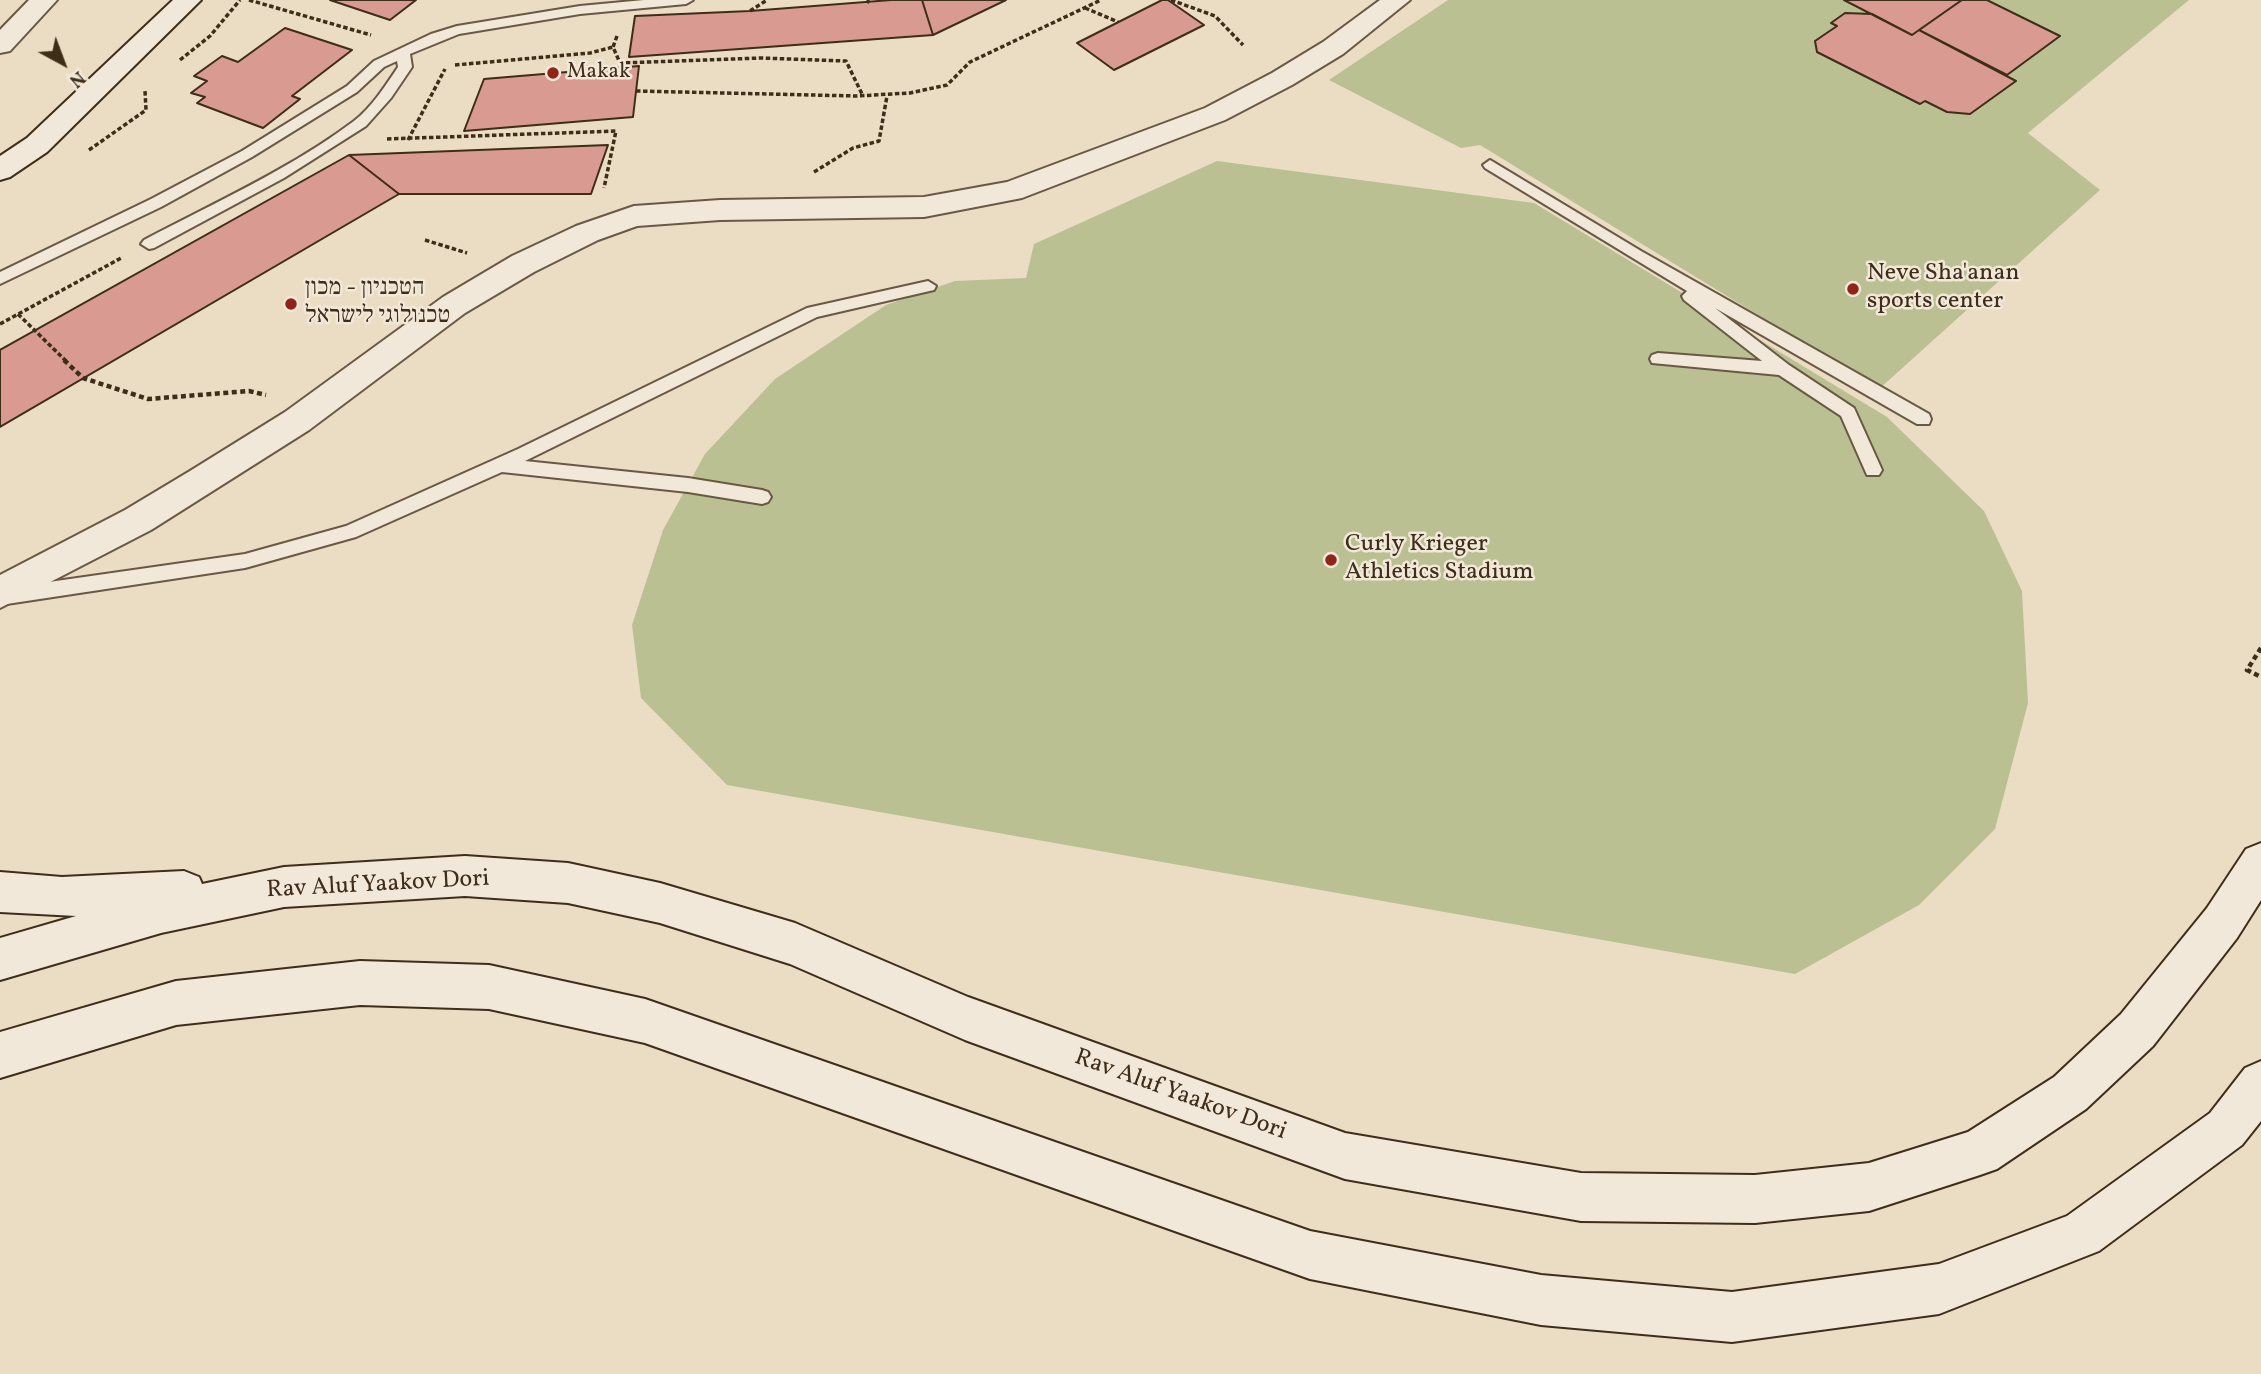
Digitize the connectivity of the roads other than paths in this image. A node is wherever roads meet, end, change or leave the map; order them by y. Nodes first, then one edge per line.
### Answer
1 (44, 0) edge
2 (188, 0) edge
3 (686, 0) edge
4 (1397, 0) edge
5 (0, 46) edge
6 (403, 52) junction
7 (1490, 165) dead end
8 (0, 170) edge
9 (149, 244) road end
10 (1636, 255) junction
11 (0, 279) edge
12 (928, 286) dead end
13 (1658, 359) dead end
14 (1783, 369) junction
15 (1923, 419) dead end
16 (500, 465) junction
17 (1872, 470) dead end
18 (762, 497) dead end
19 (0, 595) edge
20 (2261, 863) edge
21 (284, 887) junction
22 (0, 892) edge
23 (0, 959) edge
24 (0, 1055) edge
25 (2261, 1084) edge

1 - 5 main road
2 - 8 main road
3 - 6 lane
4 - 19 main road
6 - 9 lane
6 - 11 lane
7 - 10 lane
10 - 14 lane
10 - 15 lane
12 - 16 lane
13 - 14 lane
14 - 17 lane
16 - 18 lane
16 - 19 lane
20 - 21 main road, Rav Aluf Yaakov Dori
21 - 22 main road
21 - 23 main road, Rav Aluf Yaakov Dori
24 - 25 main road

